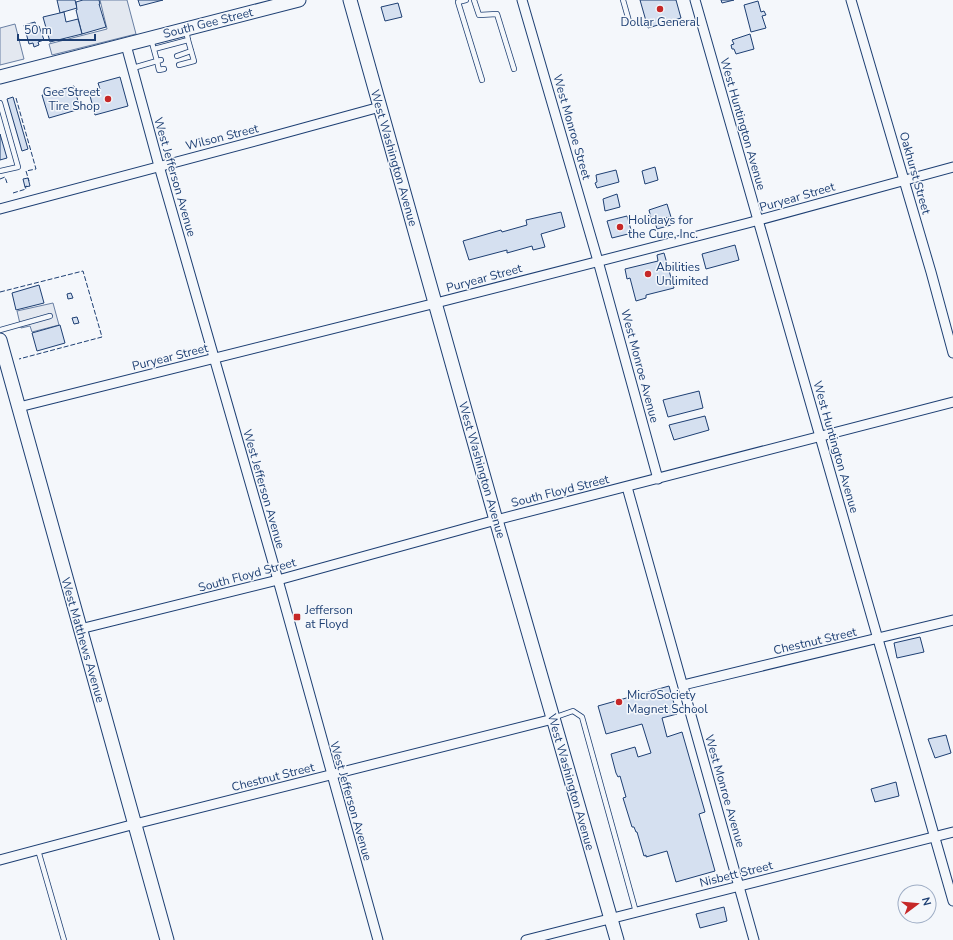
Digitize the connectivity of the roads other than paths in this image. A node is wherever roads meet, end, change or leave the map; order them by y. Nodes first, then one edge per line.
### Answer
1 (299, 0) edge
2 (350, 0) edge
3 (466, 0) edge
4 (474, 0) edge
5 (522, 0) edge
6 (623, 0) edge
7 (696, 0) edge
8 (851, 0) edge
9 (629, 21) dead end
10 (187, 35) junction
11 (126, 44) junction
12 (152, 44) junction
13 (191, 51) junction
14 (177, 56) dead end
15 (159, 61) junction
16 (179, 65) dead end
17 (133, 68) junction
18 (164, 69) dead end
19 (514, 70) dead end
20 (0, 77) edge
21 (482, 80) dead end
22 (0, 102) edge
23 (380, 107) junction
24 (159, 166) junction
25 (953, 167) edge
26 (0, 171) edge
27 (904, 180) junction
28 (0, 209) edge
29 (758, 220) junction
30 (598, 261) junction
31 (436, 303) junction
32 (50, 316) dead end
33 (0, 330) edge
34 (0, 340) edge
35 (953, 353) edge
36 (214, 359) junction
37 (953, 402) edge
38 (19, 407) junction
39 (821, 437) junction
40 (658, 479) junction
41 (627, 487) junction
42 (496, 520) junction
43 (278, 580) junction
44 (953, 620) edge
45 (80, 629) junction
46 (878, 638) junction
47 (683, 685) junction
48 (553, 719) junction
49 (332, 774) junction
50 (135, 824) junction
51 (953, 832) edge
52 (935, 837) junction
53 (38, 850) junction
54 (0, 860) edge
55 (739, 886) junction
56 (953, 901) edge
57 (636, 912) junction
58 (611, 919) junction
59 (64, 940) edge
60 (167, 940) edge
61 (378, 940) edge
62 (526, 940) edge
63 (617, 940) edge
64 (754, 940) edge

1 - 10 street, South Gee Street
2 - 23 street, West Washington Avenue
3 - 21 lane
4 - 19 lane
5 - 30 street, West Monroe Street
6 - 9 lane
7 - 29 street, West Huntington Avenue
8 - 27 street, Oakhurst Street
10 - 12 street, South Gee Street
10 - 13 lane
11 - 12 street, South Gee Street
11 - 17 street, West Jefferson Avenue
11 - 20 street, South Gee Street
12 - 15 lane
13 - 14 lane
13 - 16 lane
15 - 17 lane
15 - 18 lane
17 - 24 street, West Jefferson Avenue
22 - 26 lane
23 - 24 street, Wilson Street
23 - 31 street, West Washington Avenue
24 - 28 street, Wilson Street
24 - 36 street, West Jefferson Avenue
25 - 27 street, Puryear Street
27 - 29 street, Puryear Street
27 - 35 street, Oakhurst Street
29 - 30 street, Puryear Street
29 - 39 street, West Huntington Avenue
30 - 31 street, Puryear Street
30 - 40 street, West Monroe Avenue
31 - 36 street, Puryear Street
31 - 42 street, West Washington Avenue
32 - 33 lane
34 - 38 street, West Matthews Avenue
36 - 38 street, Puryear Street
36 - 43 street, West Jefferson Avenue
37 - 39 street, South Floyd Street
38 - 45 street, West Matthews Avenue
39 - 40 street, South Floyd Street
39 - 46 street, West Huntington Avenue
40 - 41 street, South Floyd Street
41 - 42 street, South Floyd Street
41 - 47 street, West Monroe Avenue
42 - 43 street, South Floyd Street
42 - 48 street, West Washington Avenue
43 - 45 street, South Floyd Street
43 - 49 street, West Jefferson Avenue
44 - 46 street, Chestnut Street
45 - 50 street, West Matthews Avenue
46 - 47 street, Chestnut Street
46 - 52 street, West Huntington Avenue
47 - 55 street, West Monroe Avenue
48 - 49 street, Chestnut Street
48 - 57 lane
48 - 58 street, West Washington Avenue
49 - 50 street, Chestnut Street
49 - 61 street, West Jefferson Avenue
50 - 53 street, Chestnut Street
50 - 60 street, West Matthews Avenue
51 - 52 street, Nisbett Street
52 - 55 street, Nisbett Street
52 - 56 street, West Huntington Avenue
53 - 54 street, Chestnut Street
53 - 59 lane
55 - 57 street, Nisbett Street
55 - 64 street, West Monroe Avenue
57 - 58 street, Nisbett Street
58 - 62 street, Nisbett Street
58 - 63 street, West Washington Avenue

